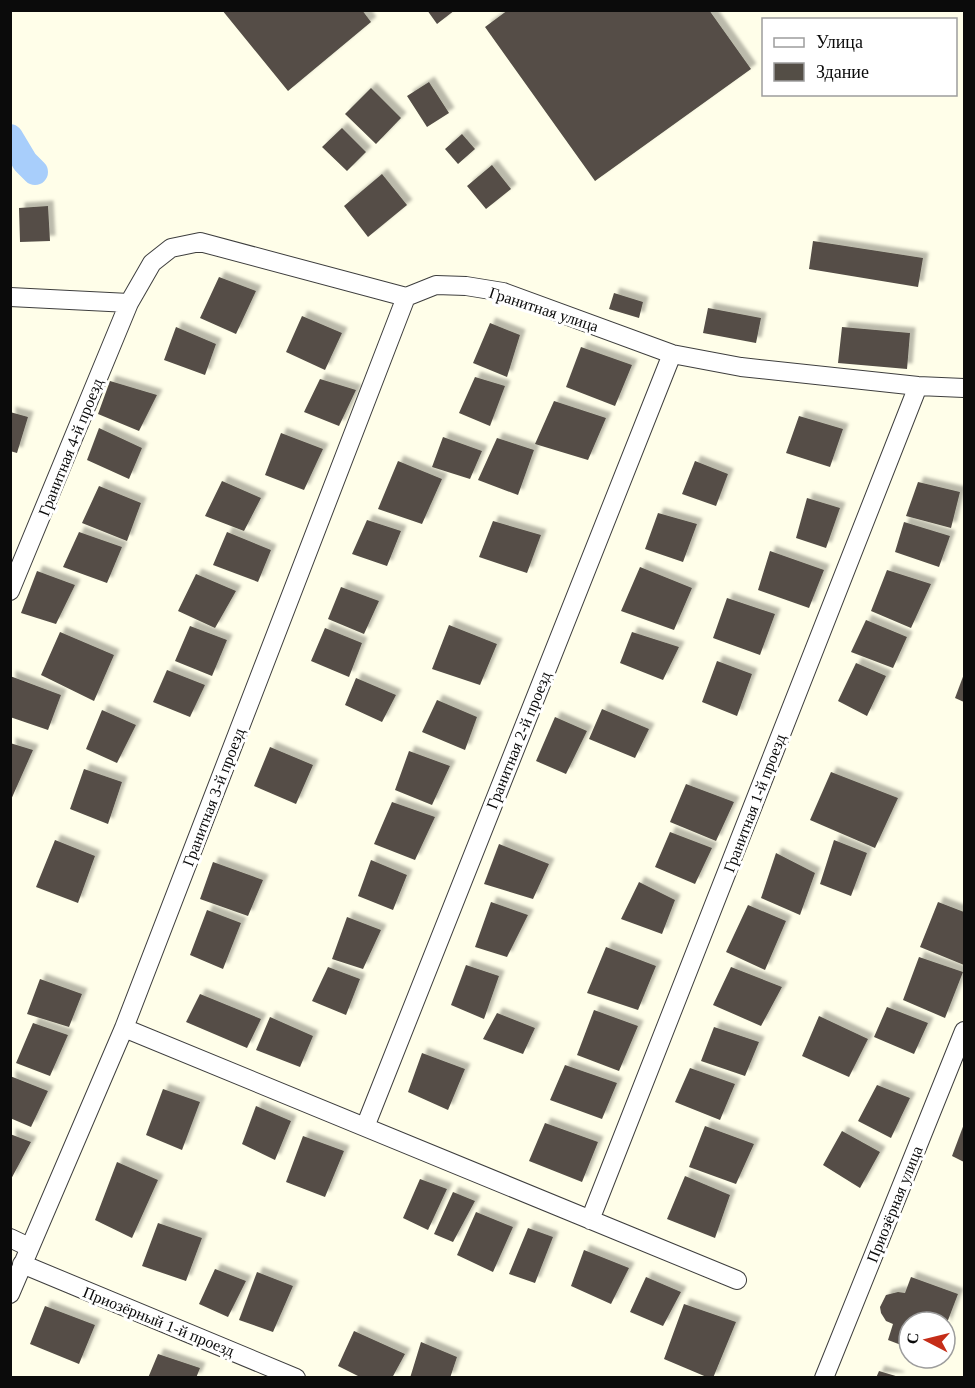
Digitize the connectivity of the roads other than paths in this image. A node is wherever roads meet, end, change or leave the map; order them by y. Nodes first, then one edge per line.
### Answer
1 (10, 297) edge
2 (406, 297) junction
3 (129, 303) junction
4 (672, 354) junction
5 (918, 386) junction
6 (964, 388) edge
7 (10, 591) edge
8 (124, 1028) junction
9 (964, 1031) edge
10 (365, 1127) junction
11 (590, 1220) junction
12 (10, 1238) edge
13 (29, 1247) junction
14 (22, 1264) junction
15 (737, 1280) dead end
16 (10, 1294) edge
17 (296, 1377) edge
18 (824, 1377) edge

1 - 3 street
2 - 3 street
2 - 4 street, Гранитная улица
2 - 8 street, Гранитная 3-й проезд
3 - 7 street, Гранитная 4-й проезд
4 - 5 street, Гранитная улица
4 - 10 street, Гранитная 2-й проезд
5 - 6 street, Гранитная улица
5 - 11 street, Гранитная 1-й проезд
8 - 10 street
8 - 13 street, Гранитная 3-й проезд
9 - 18 street, Приозёрная улица
10 - 11 street
11 - 15 street
12 - 13 street
13 - 14 street, Гранитная 3-й проезд
14 - 16 street, Гранитная 3-й проезд
14 - 17 street, Приозёрный 1-й проезд

